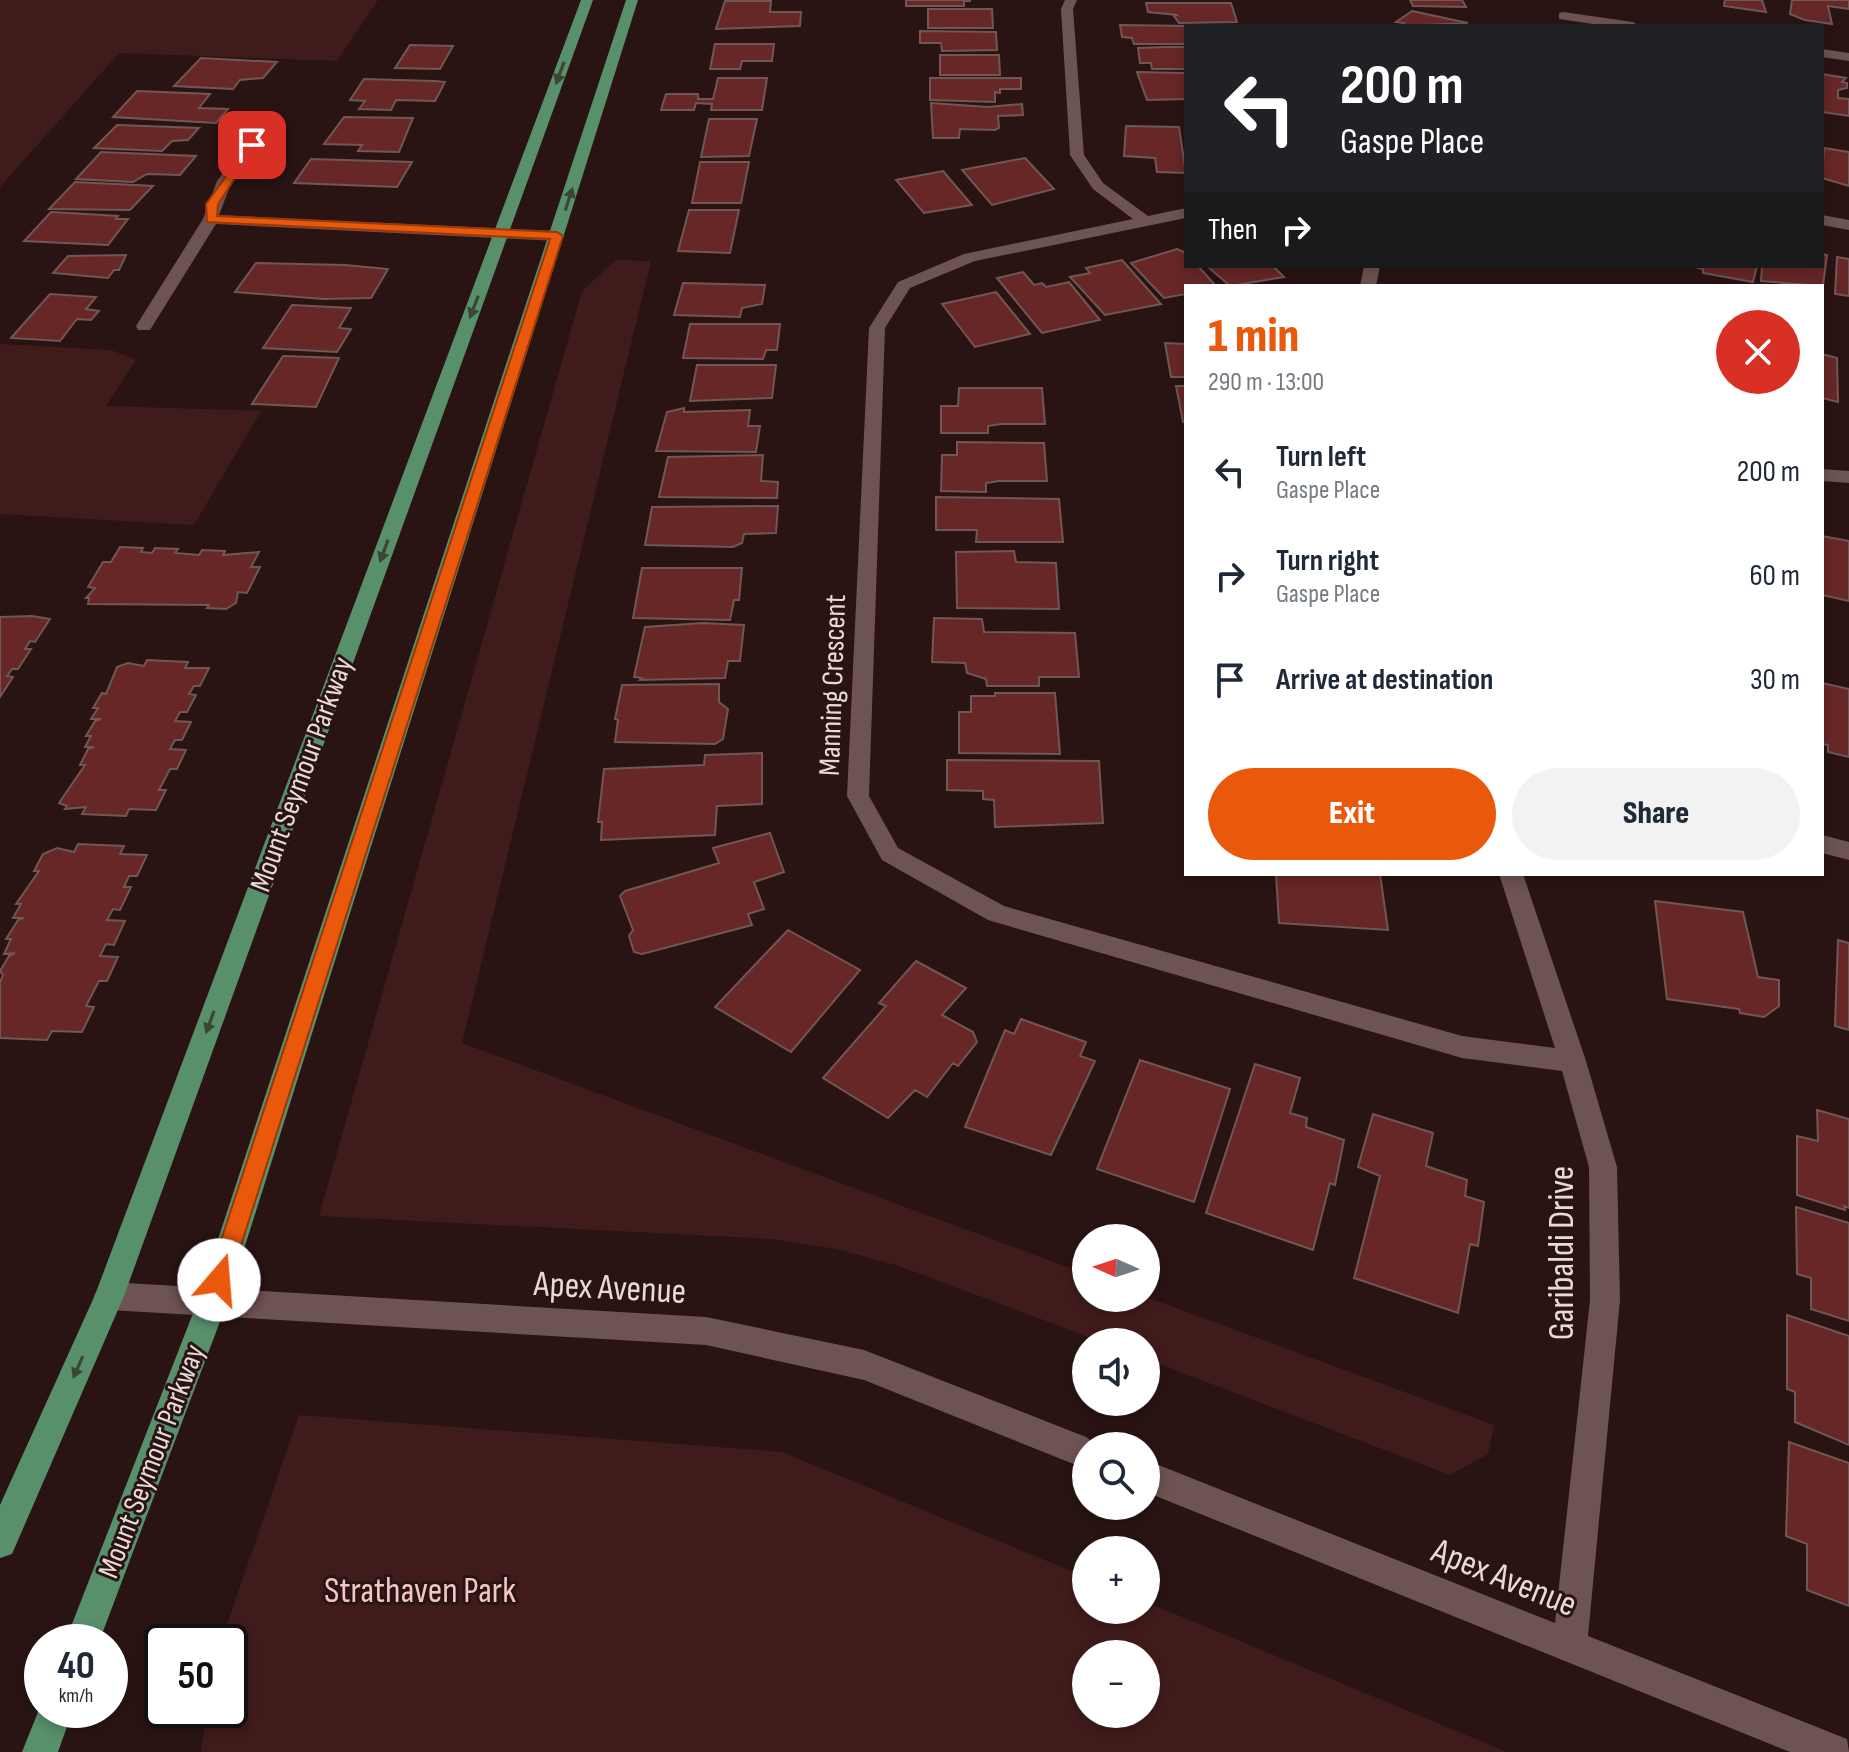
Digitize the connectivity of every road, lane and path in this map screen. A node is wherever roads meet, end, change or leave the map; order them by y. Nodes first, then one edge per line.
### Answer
1 (587, 0) edge
2 (632, 0) edge
3 (1071, 0) edge
4 (1561, 0) edge
5 (1561, 21) edge
6 (1604, 24) edge
7 (1824, 53) edge
8 (1849, 57) edge
9 (267, 123) dead end
10 (1184, 213) edge
11 (211, 219) junction
12 (1142, 219) junction
13 (1824, 220) edge
14 (1849, 225) edge
15 (501, 234) junction
16 (557, 236) junction
17 (144, 326) dead end
18 (1824, 475) edge
19 (1849, 477) edge
20 (1824, 845) edge
21 (1849, 851) edge
22 (1512, 876) edge
23 (1573, 1061) junction
24 (109, 1296) junction
25 (212, 1303) junction
26 (1072, 1447) edge
27 (1160, 1482) edge
28 (0, 1542) edge
29 (89, 1624) edge
30 (1570, 1644) junction
31 (49, 1728) edge
32 (40, 1752) edge
33 (1834, 1752) edge

1 -> 15 main road, Mount Seymour Parkway
16 -> 2 main road, Mount Seymour Parkway
3 - 12 street
4 - 5 street
5 - 6 street
7 - 8 street
9 - 11 street
10 - 12 street, Manning Crescent
11 - 15 street
11 - 17 street
12 - 23 street, Manning Crescent
13 - 14 street
15 - 16 street
15 -> 24 main road, Mount Seymour Parkway
16 - 25 main road, Mount Seymour Parkway
18 - 19 street
20 - 21 street
22 - 23 street, Garibaldi Drive
23 - 30 street, Garibaldi Drive
24 - 25 street, Apex Avenue
24 -> 28 main road, Mount Seymour Parkway
25 - 26 street, Apex Avenue
25 - 29 main road, Mount Seymour Parkway
27 - 30 street, Apex Avenue
30 - 33 street, Apex Avenue
31 - 32 main road

